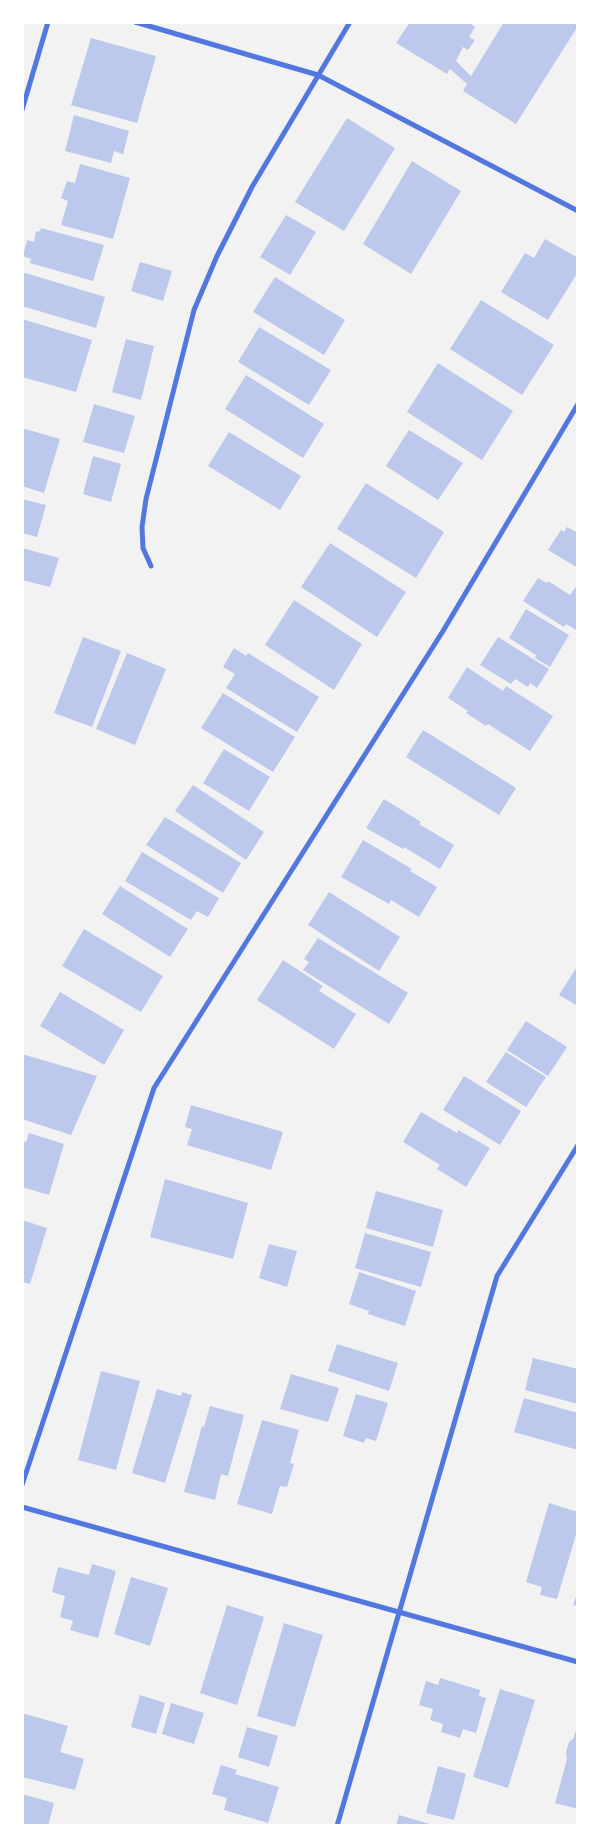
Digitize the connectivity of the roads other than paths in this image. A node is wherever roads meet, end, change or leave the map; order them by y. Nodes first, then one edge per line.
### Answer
1 (48, 22) edge
2 (135, 22) edge
3 (350, 22) edge
4 (318, 75) junction
5 (22, 110) edge
6 (578, 212) edge
7 (578, 404) edge
8 (151, 566) dead end
9 (578, 1145) edge
10 (22, 1485) edge
11 (22, 1507) edge
12 (400, 1613) junction
13 (578, 1662) edge
14 (337, 1826) edge

1 - 5 street
2 - 4 street
3 - 4 street
4 - 6 street
4 - 8 street
7 - 10 street
9 - 12 street
11 - 12 street
12 - 13 street
12 - 14 street

